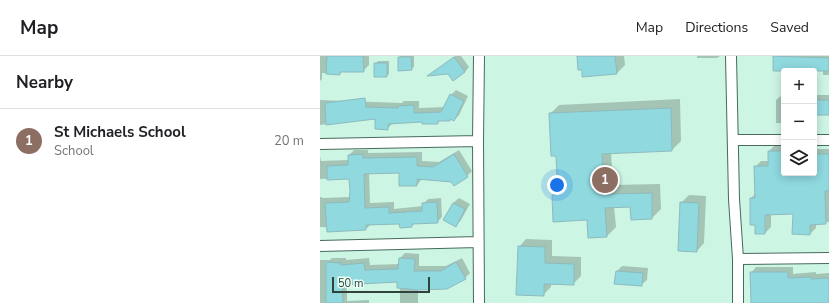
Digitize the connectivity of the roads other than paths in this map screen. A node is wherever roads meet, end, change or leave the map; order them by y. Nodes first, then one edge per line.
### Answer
1 (479, 56) edge
2 (731, 56) edge
3 (733, 140) junction
4 (781, 140) edge
5 (817, 140) edge
6 (829, 140) edge
7 (478, 141) junction
8 (320, 144) edge
9 (478, 242) junction
10 (320, 246) edge
11 (829, 258) edge
12 (738, 260) junction
13 (479, 303) edge
14 (738, 303) edge

1 - 7 street
2 - 3 street
3 - 4 street
3 - 12 street
5 - 6 street
7 - 8 street
7 - 9 street
9 - 10 street
9 - 13 street
11 - 12 street
12 - 14 street

